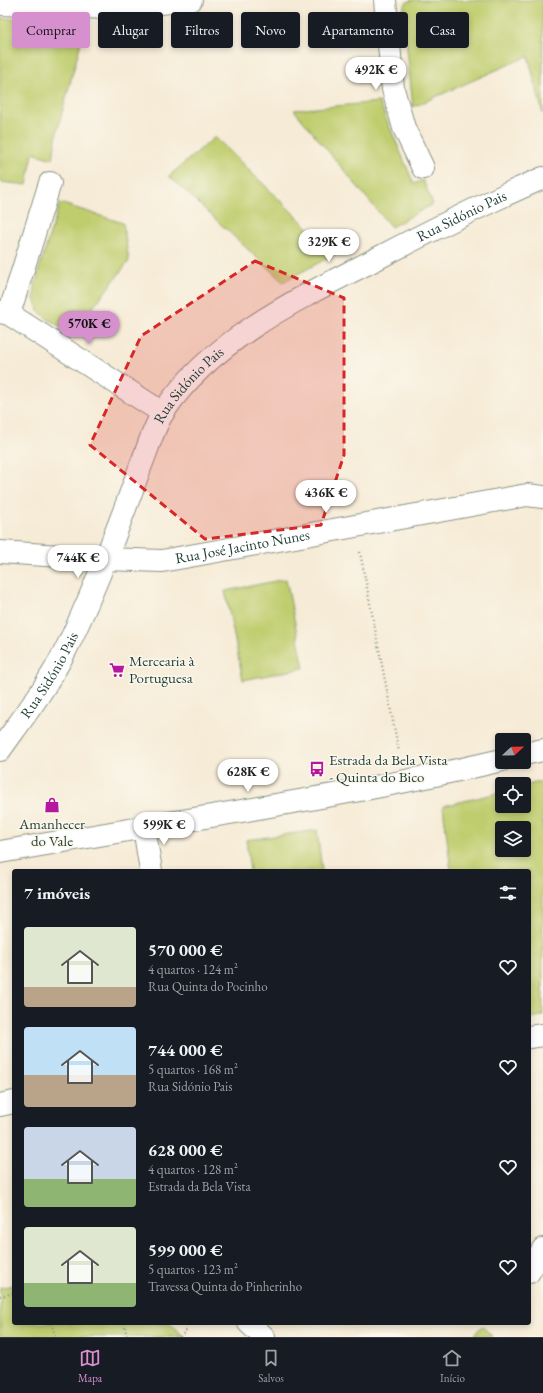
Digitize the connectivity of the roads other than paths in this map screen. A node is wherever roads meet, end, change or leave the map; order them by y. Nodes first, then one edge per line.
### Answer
1 (191, 0) edge
2 (385, 0) edge
3 (0, 4) edge
4 (423, 168) dead end
5 (543, 178) edge
6 (50, 183) dead end
7 (5, 313) edge
8 (163, 413) junction
9 (543, 497) edge
10 (0, 552) edge
11 (106, 559) junction
12 (0, 750) edge
13 (543, 750) edge
14 (531, 753) edge
15 (495, 762) edge
16 (144, 827) junction
17 (0, 852) edge
18 (151, 869) edge
19 (543, 1036) edge
20 (531, 1037) edge
21 (12, 1102) edge
22 (0, 1105) edge
23 (543, 1249) edge
24 (531, 1269) edge
25 (251, 1325) edge
26 (264, 1337) edge

1 - 3 street
2 - 4 street
5 - 8 street, Rua Sidónio Pais
6 - 7 street
7 - 8 street
8 - 11 street, Rua Sidónio Pais
9 - 11 street, Rua José Jacinto Nunes
10 - 11 street, Rua José Jacinto Nunes
11 - 12 street, Rua Sidónio Pais
13 - 14 street
15 - 16 street
16 - 17 street
16 - 18 street
19 - 20 street
21 - 22 street
23 - 24 street
25 - 26 street

